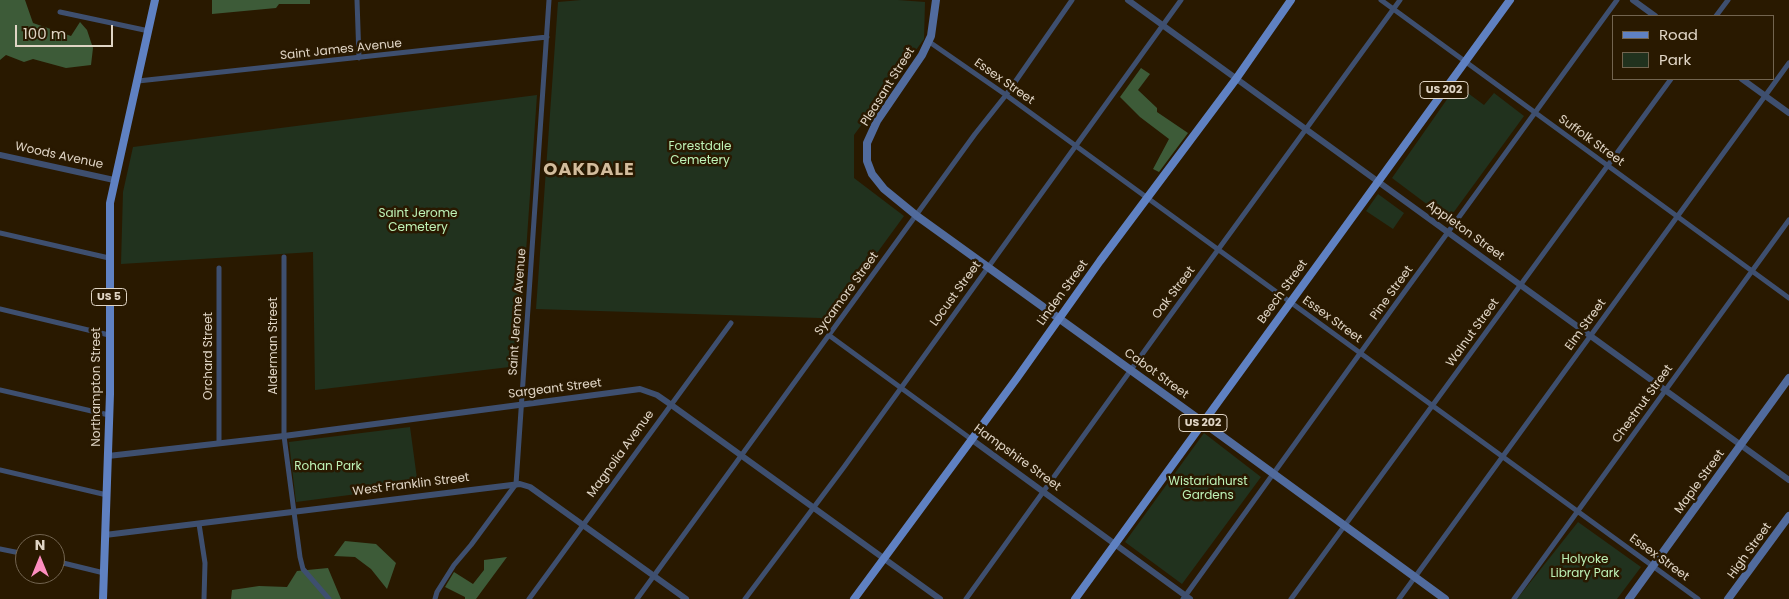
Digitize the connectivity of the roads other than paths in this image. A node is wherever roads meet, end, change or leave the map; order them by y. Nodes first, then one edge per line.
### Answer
1 (155, 0) edge
2 (357, 0) edge
3 (550, 0) edge
4 (936, 0) edge
5 (1072, 0) edge
6 (1128, 0) edge
7 (1181, 0) edge
8 (1292, 0) edge
9 (1381, 0) edge
10 (1400, 0) edge
11 (1510, 0) edge
12 (1617, 0) edge
13 (1633, 0) edge
14 (1728, 0) edge
15 (1393, 9) junction
16 (60, 12) dead end
17 (1655, 15) edge
18 (1717, 15) edge
19 (1164, 25) junction
20 (149, 31) junction
21 (547, 38) junction
22 (928, 41) junction
23 (358, 58) junction
24 (1465, 62) junction
25 (1789, 63) edge
26 (1236, 79) junction
27 (1670, 80) edge
28 (1743, 80) edge
29 (138, 81) junction
30 (1006, 95) junction
31 (1765, 96) junction
32 (1536, 113) junction
33 (1789, 113) edge
34 (1307, 129) junction
35 (1075, 146) junction
36 (0, 155) edge
37 (867, 156) joint
38 (1607, 165) junction
39 (114, 180) junction
40 (1379, 181) junction
41 (1147, 199) junction
42 (917, 216) junction
43 (1678, 216) junction
44 (1789, 220) edge
45 (1449, 232) junction
46 (0, 233) edge
47 (1219, 250) junction
48 (284, 257) dead end
49 (109, 258) junction
50 (988, 266) junction
51 (219, 268) dead end
52 (1753, 271) junction
53 (1520, 285) junction
54 (1789, 298) edge
55 (1290, 302) junction
56 (0, 309) edge
57 (1059, 318) junction
58 (731, 323) dead end
59 (109, 335) junction
60 (830, 336) junction
61 (1591, 336) junction
62 (1361, 353) junction
63 (1130, 370) junction
64 (1789, 378) edge
65 (901, 387) junction
66 (0, 390) edge
67 (1666, 390) junction
68 (670, 404) junction
69 (522, 405) junction
70 (1433, 406) junction
71 (109, 416) junction
72 (1203, 422) junction
73 (284, 436) junction
74 (971, 439) junction
75 (219, 444) junction
76 (1740, 445) junction
77 (741, 455) junction
78 (108, 456) junction
79 (1502, 457) junction
80 (0, 470) edge
81 (1273, 473) junction
82 (1789, 480) edge
83 (516, 484) junction
84 (1044, 492) junction
85 (107, 495) junction
86 (814, 507) junction
87 (1578, 511) junction
88 (294, 512) junction
89 (1789, 516) edge
90 (199, 524) junction
91 (582, 524) junction
92 (1344, 525) junction
93 (105, 535) junction
94 (1114, 543) junction
95 (0, 549) edge
96 (15, 552) edge
97 (884, 558) junction
98 (65, 564) edge
99 (1653, 566) junction
100 (104, 573) junction
101 (654, 576) junction
102 (1415, 578) junction
103 (1186, 598) edge
104 (103, 599) edge
105 (204, 599) edge
106 (329, 599) edge
107 (435, 599) edge
108 (529, 599) edge
109 (637, 599) edge
110 (686, 599) edge
111 (745, 599) edge
112 (854, 599) edge
113 (940, 599) edge
114 (966, 599) edge
115 (1074, 599) edge
116 (1291, 599) edge
117 (1399, 599) edge
118 (1445, 599) edge
119 (1514, 599) edge
120 (1629, 599) edge
121 (1698, 599) edge
122 (1728, 599) edge

1 - 20 main road, Northampton Street / US 5
2 - 23 street
3 - 21 street, Saint Jerome Avenue
4 - 22 main road, Pleasant Street
5 - 30 street, Sycamore Street
6 - 19 street, Appleton Street
7 - 19 street, Locust Street
8 - 26 main road, Linden Street
9 - 15 street, Suffolk Street
10 - 15 street, Oak Street
11 - 24 main road, Beech Street / US 202
12 - 32 street, Pine Street
13 - 17 street
14 - 18 street
15 - 24 street, Suffolk Street
15 - 34 street, Oak Street
16 - 20 street
19 - 26 street, Appleton Street
19 - 35 street, Locust Street
20 - 29 main road, Northampton Street / US 5
21 - 23 street, Saint James Avenue
21 - 69 street, Saint Jerome Avenue
22 - 30 street, Essex Street
22 - 37 main road, Pleasant Street
23 - 29 street, Saint James Avenue
24 - 32 street, Suffolk Street
24 - 40 main road, Beech Street / US 202
25 - 31 street, Elm Street
26 - 34 street, Appleton Street
26 - 41 main road, Linden Street
27 - 38 street, Walnut Street
28 - 31 street
29 - 39 main road, Northampton Street / US 5
30 - 35 street, Essex Street
30 - 42 street, Sycamore Street
31 - 33 street
31 - 43 street, Elm Street
32 - 38 street, Suffolk Street
32 - 45 street, Pine Street
34 - 40 street, Appleton Street
34 - 47 street, Oak Street
35 - 41 street, Essex Street
35 - 50 street, Locust Street
36 - 39 street, Woods Avenue
37 - 42 main road, Cabot Street
38 - 43 street, Suffolk Street
38 - 53 street, Walnut Street
39 - 49 main road, Northampton Street / US 5
40 - 45 street, Appleton Street
40 - 55 main road, Beech Street / US 202
41 - 47 street, Essex Street
41 - 57 main road, Linden Street
42 - 50 main road, Cabot Street
42 - 60 street, Sycamore Street
43 - 52 street, Suffolk Street
43 - 61 street, Elm Street
44 - 52 street, Chestnut Street
45 - 53 street, Appleton Street
45 - 62 street, Pine Street
46 - 49 street
47 - 55 street, Essex Street
47 - 63 street, Oak Street
48 - 73 street, Alderman Street
49 - 59 main road, Northampton Street / US 5
50 - 57 main road, Cabot Street
50 - 65 street, Locust Street
51 - 75 street, Orchard Street
52 - 54 street, Suffolk Street
52 - 67 street, Chestnut Street
53 - 61 street, Appleton Street
53 - 70 street, Walnut Street
55 - 62 street, Essex Street
55 - 72 main road, Beech Street / US 202
56 - 59 street
57 - 63 main road, Cabot Street
57 - 74 main road, Linden Street
58 - 68 street, Magnolia Avenue
59 - 71 main road, Northampton Street / US 5
60 - 65 street, Hampshire Street
60 - 77 street, Sycamore Street
61 - 67 street, Appleton Street
61 - 79 street, Elm Street
62 - 70 street, Essex Street
62 - 81 street, Pine Street
63 - 72 main road, Cabot Street
63 - 84 street, Oak Street
64 - 76 main road, Maple Street
65 - 74 street, Hampshire Street
65 - 86 street, Locust Street
66 - 71 street
67 - 76 street, Appleton Street
67 - 87 street, Chestnut Street
68 - 69 street, Sargeant Street
68 - 77 street, Sargeant Street
68 - 91 street, Magnolia Avenue
69 - 73 street, Sargeant Street
69 - 83 street, Saint Jerome Avenue
70 - 79 street, Essex Street
70 - 92 street, Walnut Street
71 - 78 main road, Northampton Street / US 5
72 - 81 main road, Cabot Street
72 - 94 main road, Beech Street / US 202
73 - 75 street, Sargeant Street
73 - 88 street, Alderman Street
74 - 84 street, Hampshire Street
74 - 97 main road, Linden Street
75 - 78 street, Sargeant Street
76 - 82 street, Appleton Street
76 - 99 main road, Maple Street
77 - 86 street, Sargeant Street
77 - 101 street, Sycamore Street
78 - 85 main road, Northampton Street / US 5
79 - 87 street, Essex Street
79 - 102 street, Elm Street
80 - 85 street
81 - 92 main road, Cabot Street
81 - 103 street, Pine Street
83 - 88 street, West Franklin Street
83 - 91 street, West Franklin Street
83 - 107 street
84 - 94 street, Hampshire Street
84 - 114 street, Oak Street
85 - 93 main road, Northampton Street / US 5
86 - 97 street, Sargeant Street
86 - 111 street, Locust Street
87 - 99 street, Essex Street
87 - 119 street, Chestnut Street
88 - 90 street, West Franklin Street
88 - 106 street, Alderman Street
89 - 122 main road, High Street
90 - 93 street, West Franklin Street
90 - 105 street
91 - 101 street, West Franklin Street
91 - 108 street, Magnolia Avenue
92 - 102 main road, Cabot Street
92 - 116 street, Walnut Street
93 - 100 main road, Northampton Street / US 5
94 - 103 street, Hampshire Street
94 - 115 main road, Beech Street / US 202
95 - 96 street
97 - 112 main road, Linden Street
97 - 113 street, Sargeant Street
98 - 100 street
99 - 120 main road, Maple Street
99 - 121 street, Essex Street
100 - 104 main road, Northampton Street / US 5
101 - 109 street, Sycamore Street
101 - 110 street, West Franklin Street
102 - 117 street, Elm Street
102 - 118 main road, Cabot Street

